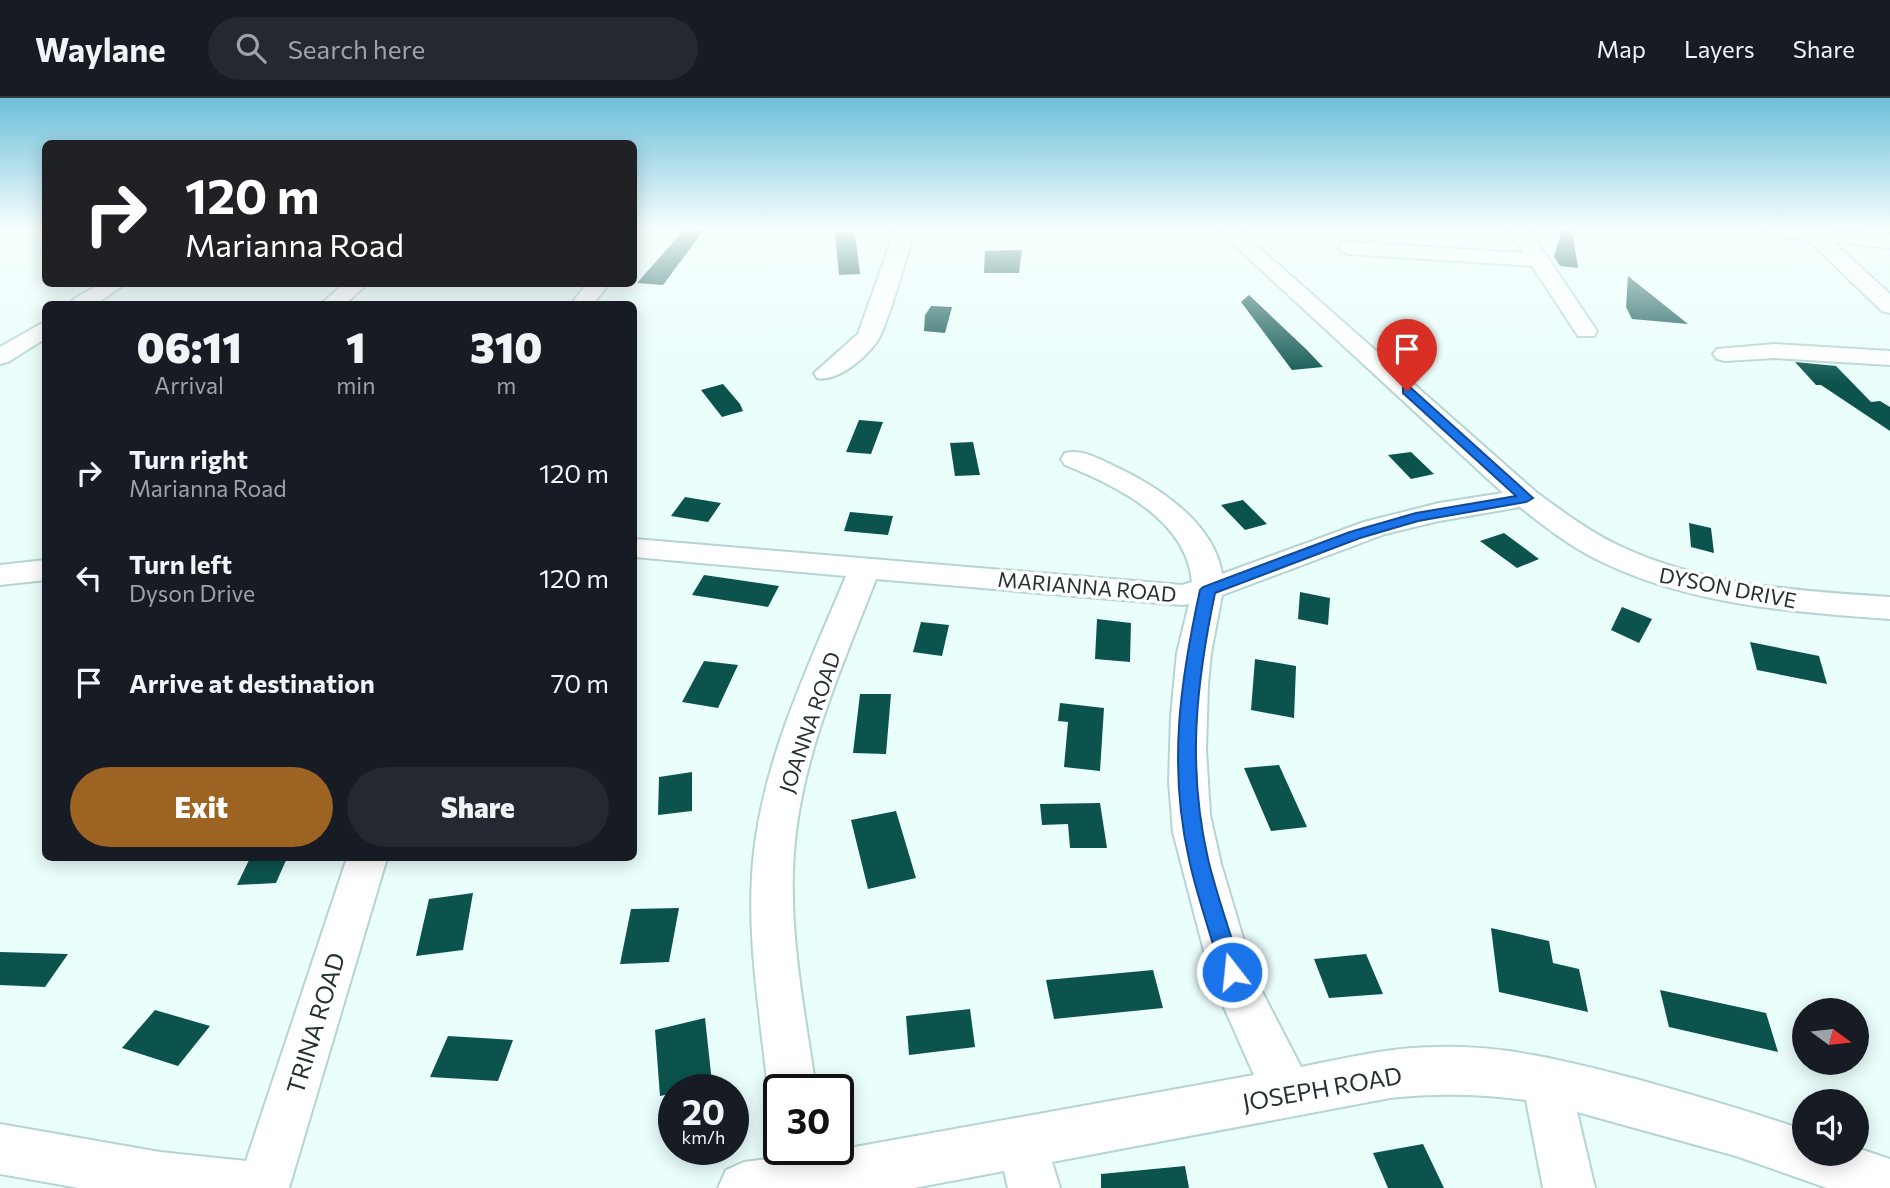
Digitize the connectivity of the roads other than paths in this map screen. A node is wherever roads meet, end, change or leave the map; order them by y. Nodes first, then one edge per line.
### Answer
1 (888, 281) edge
2 (1285, 281) edge
3 (1553, 281) edge
4 (1868, 281) edge
5 (109, 287) edge
6 (352, 287) edge
7 (596, 287) edge
8 (87, 301) edge
9 (336, 301) edge
10 (584, 301) edge
11 (1890, 306) edge
12 (42, 331) edge
13 (1586, 331) dead end
14 (1725, 354) dead end
15 (1858, 355) junction
16 (0, 357) edge
17 (1890, 358) edge
18 (826, 373) dead end
19 (1890, 380) edge
20 (1075, 459) dead end
21 (1526, 498) junction
22 (637, 548) edge
23 (865, 568) junction
24 (1208, 590) junction
25 (1890, 608) edge
26 (366, 861) edge
27 (790, 1074) edge
28 (1546, 1079) junction
29 (1289, 1094) junction
30 (0, 1149) edge
31 (854, 1164) edge
32 (799, 1165) edge
33 (1027, 1166) edge
34 (1890, 1185) edge
35 (261, 1188) edge
36 (744, 1188) edge
37 (1569, 1188) edge

1 - 18 street
2 - 21 street, DYSON DRIVE
3 - 13 street
4 - 11 street
5 - 8 street
6 - 9 street
7 - 10 street
12 - 16 street
14 - 15 street
15 - 17 street
15 - 19 street
20 - 24 street
21 - 24 street, MARIANNA ROAD
21 - 25 street, DYSON DRIVE
22 - 23 street, MARIANNA ROAD
23 - 24 street, MARIANNA ROAD
23 - 27 street, JOANNA ROAD
24 - 29 street
26 - 35 street, TRINA ROAD
28 - 29 street, JOSEPH ROAD
28 - 34 street, JOSEPH ROAD
28 - 37 street
29 - 33 street, JOSEPH ROAD
30 - 35 street
31 - 33 street, JOSEPH ROAD
32 - 36 street, JOSEPH ROAD

